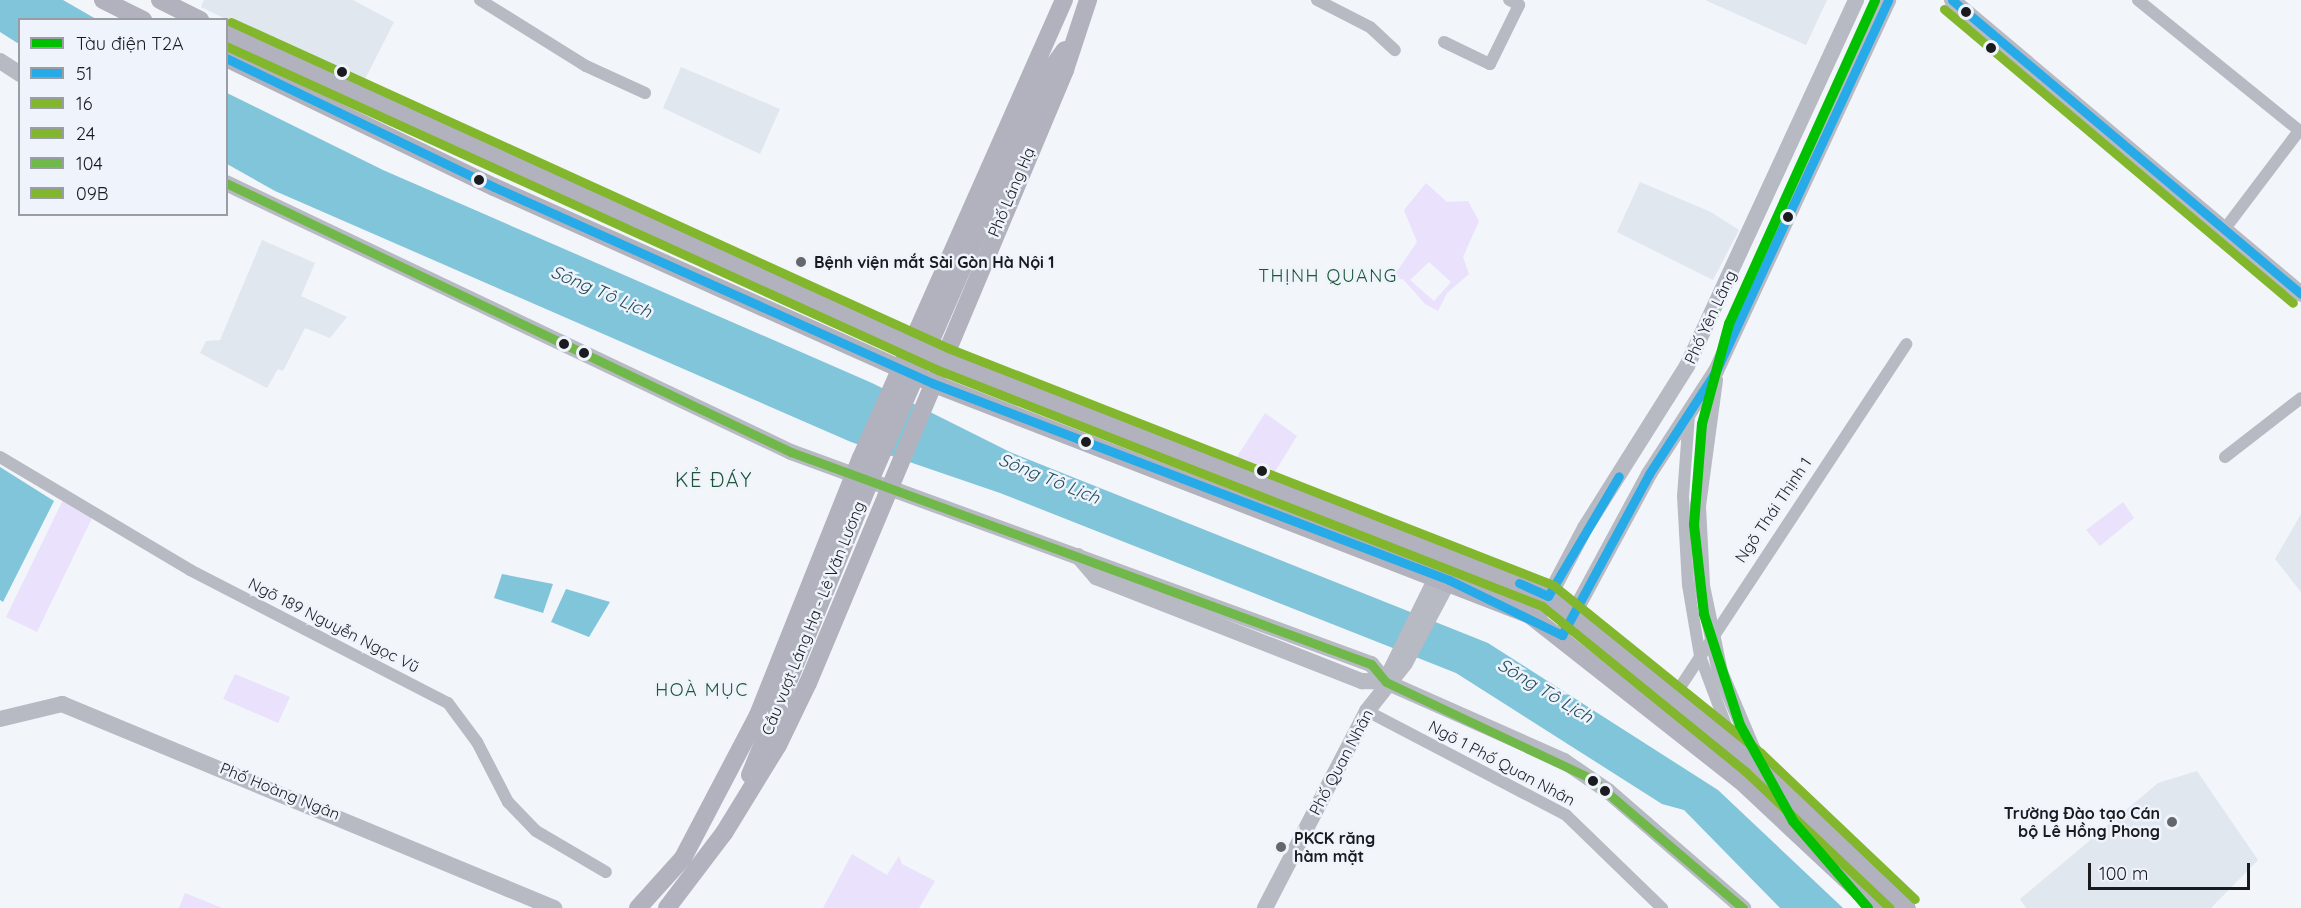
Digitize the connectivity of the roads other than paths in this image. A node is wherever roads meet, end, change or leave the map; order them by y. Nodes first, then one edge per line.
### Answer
1 (103, 0) edge
2 (160, 0) edge
3 (480, 0) edge
4 (1064, 0) edge
5 (1088, 0) edge
6 (1317, 0) edge
7 (1509, 0) edge
8 (1856, 0) edge
9 (1888, 0) edge
10 (1952, 0) edge
11 (2138, 0) edge
12 (140, 18) edge
13 (196, 18) edge
14 (1053, 31) junction
15 (228, 34) edge
16 (1075, 37) junction
17 (1444, 42) dead end
18 (1395, 50) dead end
19 (228, 59) edge
20 (0, 61) edge
21 (18, 73) edge
22 (1046, 76) junction
23 (645, 93) dead end
24 (381, 105) junction
25 (371, 129) junction
26 (2300, 132) edge
27 (228, 184) edge
28 (2224, 230) junction
29 (1743, 246) junction
30 (1769, 259) junction
31 (946, 268) junction
32 (972, 281) junction
33 (2301, 294) edge
34 (1906, 344) dead end
35 (911, 345) junction
36 (943, 359) junction
37 (901, 368) junction
38 (1716, 370) junction
39 (932, 382) junction
40 (2301, 398) edge
41 (1689, 415) junction
42 (0, 457) edge
43 (2225, 457) dead end
44 (854, 476) junction
45 (891, 481) junction
46 (1318, 506) junction
47 (1310, 527) junction
48 (827, 544) junction
49 (858, 557) junction
50 (1440, 584) junction
51 (1548, 596) junction
52 (1572, 617) junction
53 (1537, 619) junction
54 (1710, 634) junction
55 (1562, 635) junction
56 (1700, 656) junction
57 (1386, 682) junction
58 (1673, 698) junction
59 (1367, 711) junction
60 (0, 718) edge
61 (1743, 748) junction
62 (754, 764) junction
63 (720, 796) junction
64 (741, 806) junction
65 (606, 872) dead end
66 (554, 908) edge
67 (638, 908) edge
68 (667, 908) edge
69 (1265, 908) edge
70 (1662, 908) edge
71 (1743, 908) edge
72 (1877, 908) edge
73 (1907, 908) edge

1 - 12 main road
2 - 13 main road
3 - 23 street
4 - 14 main road, Phố Láng Hạ
5 - 16 main road, Phố Láng Hạ
6 - 18 street
7 - 17 street
8 - 29 main road, Phố Yên Lãng
9 - 30 main road, Phố Yên Lãng
10 - 28 main road
11 - 26 street
14 - 22 main road, Cầu vượt Láng Hạ - Lê Văn Lương
14 - 31 main road, Phố Láng Hạ
15 - 24 main road
16 - 22 main road, Cầu vượt Láng Hạ - Lê Văn Lương
16 - 32 main road, Phố Láng Hạ
19 - 25 main road
20 - 21 main road
22 - 62 main road, Cầu vượt Láng Hạ - Lê Văn Lương
24 - 25 main road
24 - 35 main road
25 - 37 main road
26 - 28 street
27 - 44 main road
28 - 33 main road
29 - 30 main road
29 - 51 main road, Phố Yên Lãng
30 - 38 main road, Phố Yên Lãng
31 - 32 main road
31 - 35 main road, Phố Láng Hạ
32 - 36 main road, Phố Láng Hạ
34 - 54 street, Ngõ Thái Thịnh 1
35 - 36 main road
35 - 37 main road, Phố Láng Hạ
36 - 39 main road, Phố Láng Hạ
36 - 46 main road
37 - 39 main road
37 - 44 main road, Phố Láng Hạ
38 - 41 main road, Phố Yên Lãng
38 - 54 main road
39 - 45 main road, Phố Láng Hạ
39 - 47 main road
40 - 43 street
41 - 52 main road, Phố Yên Lãng
41 - 56 street
42 - 65 street, Ngõ 189 Nguyễn Ngọc Vũ
44 - 45 main road
44 - 48 main road, Phố Láng Hạ
45 - 49 main road, Phố Láng Hạ
45 - 57 main road
46 - 47 main road
46 - 51 main road
47 - 50 main road
48 - 49 main road
48 - 63 main road, Phố Láng Hạ
49 - 64 main road, Phố Láng Hạ
50 - 53 main road
50 - 57 main road, Phố Quan Nhân
51 - 52 main road
51 - 53 main road, Phố Yên Lãng
52 - 55 main road, Phố Yên Lãng
52 - 58 main road
53 - 55 main road
54 - 56 street, Ngõ Thái Thịnh 1
54 - 61 main road
55 - 72 main road
56 - 58 street, Ngõ Thái Thịnh 1
56 - 61 street
57 - 59 main road, Phố Quan Nhân
57 - 71 main road
58 - 61 main road
59 - 69 main road, Phố Quan Nhân
59 - 70 street, Ngõ 1 Phố Quan Nhân
60 - 66 main road, Phố Hoàng Ngân
61 - 73 main road
62 - 63 main road, Cầu vượt Láng Hạ - Lê Văn Lương
62 - 64 main road, Cầu vượt Láng Hạ - Lê Văn Lương
63 - 67 main road
64 - 68 main road

